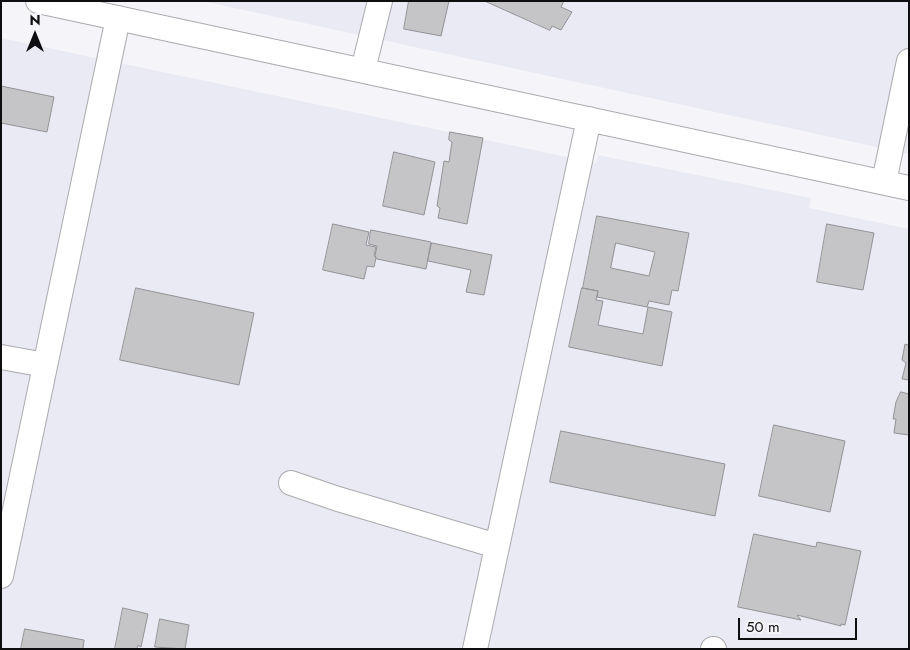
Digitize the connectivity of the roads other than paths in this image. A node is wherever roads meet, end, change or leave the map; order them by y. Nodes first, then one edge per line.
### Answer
1 (38, 1) edge
2 (380, 1) edge
3 (82, 6) edge
4 (118, 18) junction
5 (909, 61) edge
6 (363, 70) junction
7 (589, 119) junction
8 (884, 182) junction
9 (909, 188) edge
10 (1, 357) edge
11 (45, 365) junction
12 (291, 483) dead end
13 (4, 546) edge
14 (497, 546) junction
15 (1, 576) edge
16 (475, 649) edge

1 - 3 street
2 - 6 street
3 - 4 street
4 - 6 street
4 - 11 street
5 - 8 street
6 - 7 street
7 - 8 street
7 - 14 street
8 - 9 street
10 - 11 street
11 - 13 street
12 - 14 street
13 - 15 street
14 - 16 street

